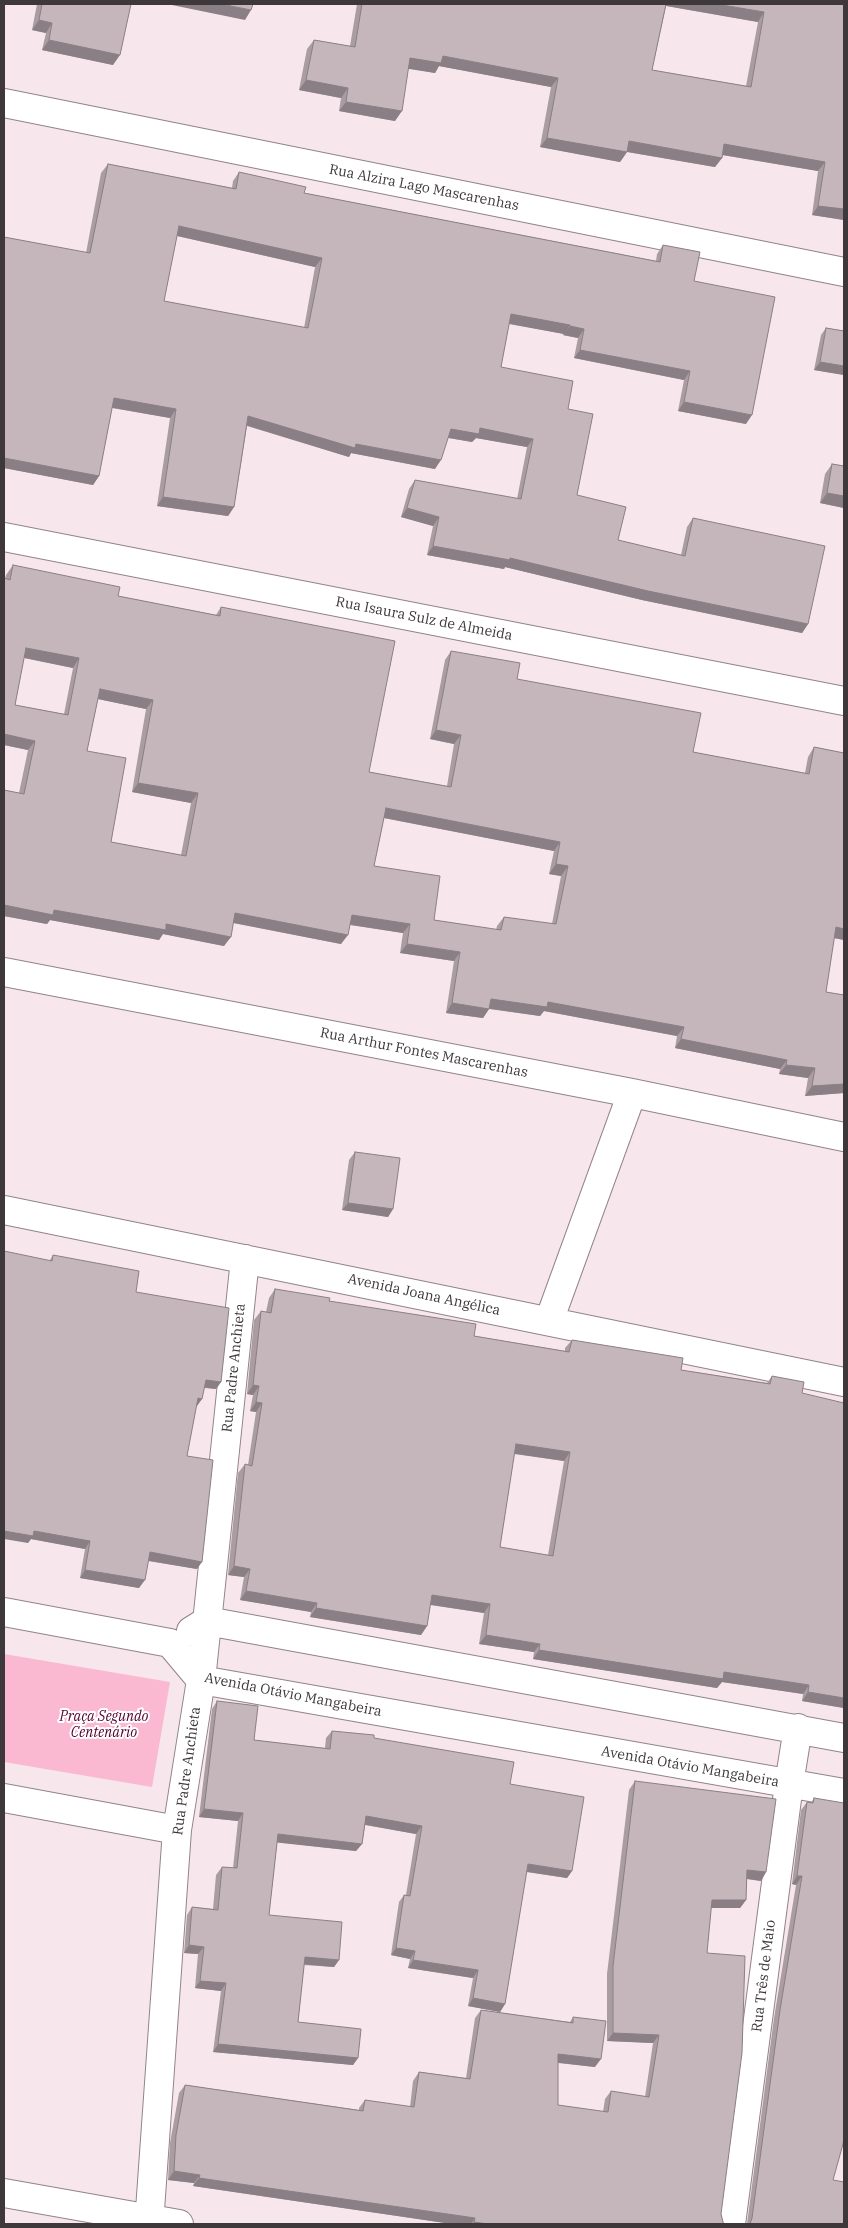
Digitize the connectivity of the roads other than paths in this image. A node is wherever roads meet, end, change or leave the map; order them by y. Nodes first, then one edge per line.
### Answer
1 (4, 103) edge
2 (844, 272) edge
3 (4, 537) edge
4 (844, 701) edge
5 (4, 972) edge
6 (632, 1093) junction
7 (844, 1137) edge
8 (4, 1210) edge
9 (245, 1259) junction
10 (549, 1321) junction
11 (844, 1382) edge
12 (4, 1612) edge
13 (207, 1621) junction
14 (170, 1643) junction
15 (200, 1680) junction
16 (798, 1728) junction
17 (844, 1738) edge
18 (788, 1784) junction
19 (844, 1793) edge
20 (4, 1798) edge
21 (177, 1830) junction
22 (4, 2193) edge
23 (150, 2222) edge
24 (179, 2224) edge
25 (731, 2224) edge

1 - 2 street, Rua Alzira Lago Mascarenhas
3 - 4 street, Rua Isaura Sulz de Almeida
5 - 6 street, Rua Arthur Fontes Mascarenhas
6 - 7 street, Rua Arthur Fontes Mascarenhas
6 - 10 street
8 - 9 street, Avenida Joana Angélica
9 - 10 street, Avenida Joana Angélica
9 - 13 street, Rua Padre Anchieta
10 - 11 street, Avenida Joana Angélica
12 - 14 street
13 - 14 street
13 - 15 street, Rua Padre Anchieta
13 - 16 street
14 - 15 street, Avenida Otávio Mangabeira
15 - 18 street, Avenida Otávio Mangabeira
15 - 21 street, Rua Padre Anchieta
16 - 17 street
16 - 18 street, Rua Três de Maio
18 - 19 street, Avenida Otávio Mangabeira
18 - 25 street, Rua Três de Maio
20 - 21 street
21 - 23 street, Rua Padre Anchieta
22 - 23 street
23 - 24 street

